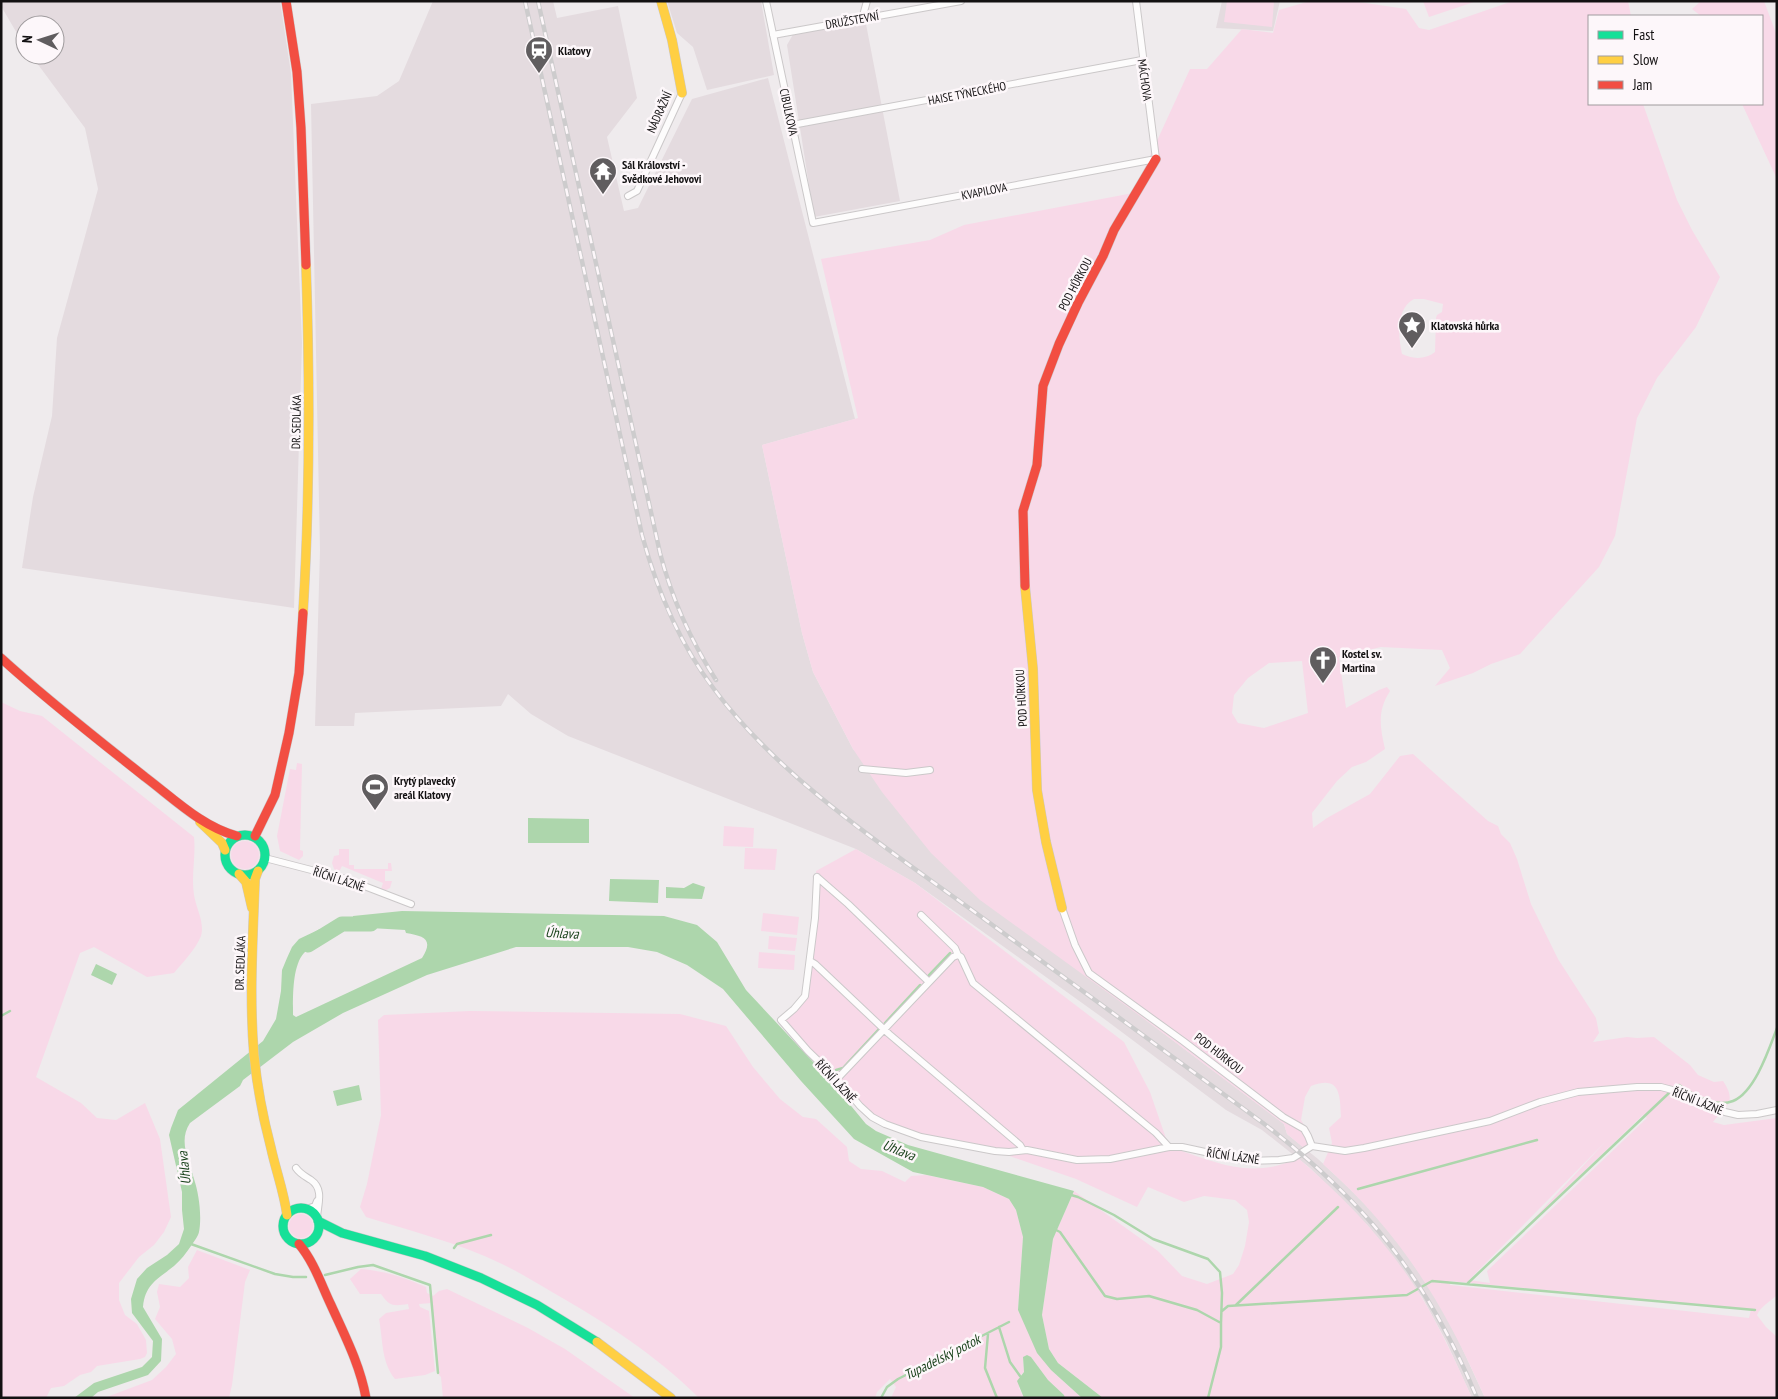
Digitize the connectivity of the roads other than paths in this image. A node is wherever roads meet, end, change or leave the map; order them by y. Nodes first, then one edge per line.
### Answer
1 (286, 1) edge
2 (661, 1) edge
3 (766, 1) edge
4 (868, 1) edge
5 (961, 1) edge
6 (1136, 1) edge
7 (862, 18) junction
8 (773, 35) junction
9 (1142, 60) junction
10 (682, 93) joint
11 (792, 125) junction
12 (1156, 159) junction
13 (628, 196) dead end
14 (812, 223) joint
15 (1, 658) edge
16 (862, 769) dead end
17 (930, 770) dead end
18 (193, 814) junction
19 (237, 836) junction
20 (255, 836) junction
21 (225, 850) junction
22 (265, 858) junction
23 (258, 871) junction
24 (239, 874) junction
25 (411, 904) dead end
26 (1062, 908) joint
27 (921, 915) dead end
28 (254, 916) junction
29 (958, 956) junction
30 (810, 961) junction
31 (929, 982) junction
32 (885, 1029) junction
33 (837, 1079) junction
34 (1777, 1110) edge
35 (1312, 1146) junction
36 (1168, 1147) junction
37 (1023, 1150) junction
38 (296, 1168) dead end
39 (319, 1195) junction
40 (285, 1197) junction
41 (303, 1209) junction
42 (287, 1215) junction
43 (318, 1219) junction
44 (342, 1233) junction
45 (313, 1239) junction
46 (299, 1244) junction
47 (313, 1264) junction
48 (366, 1398) edge
49 (672, 1398) edge

1 - 20 street, DR. SEDLÁKA
2 - 10 street, NÁDRAŽNÍ
3 - 8 street, CIBULKOVA
4 - 7 street
5 - 7 street, DRUŽSTEVNÍ
6 - 9 street, MÁCHOVA
7 - 8 street, DRUŽSTEVNÍ
8 - 11 street, CIBULKOVA
9 - 11 street, HAISE TÝNECKÉHO
9 - 12 street, MÁCHOVA
10 - 13 street, NÁDRAŽNÍ
11 - 14 street, CIBULKOVA
12 - 14 street, KVAPILOVA
12 - 26 street, POD HŮRKOU
15 - 18 street
16 - 17 street
18 - 19 street
18 - 21 street, DR. SEDLÁKA
19 - 20 street
19 - 21 street
20 - 22 street
21 - 24 street, DR. SEDLÁKA
22 - 23 street, DR. SEDLÁKA
22 - 25 street, ŘÍČNÍ LÁZNĚ
23 - 24 street
23 - 28 street, DR. SEDLÁKA
24 - 28 street, DR. SEDLÁKA
26 - 35 street, POD HŮRKOU
27 - 29 street
28 - 40 street, DR. SEDLÁKA
29 - 31 street
29 - 36 street
30 - 31 street
30 - 32 street
30 - 33 street, ŘÍČNÍ LÁZNĚ
31 - 32 street
32 - 33 street
32 - 37 street
33 - 37 street, ŘÍČNÍ LÁZNĚ
34 - 35 street, ŘÍČNÍ LÁZNĚ
35 - 36 street, ŘÍČNÍ LÁZNĚ
36 - 37 street, ŘÍČNÍ LÁZNĚ
38 - 39 street
39 - 41 street
39 - 43 street
40 - 41 street
40 - 42 street, DR. SEDLÁKA
41 - 42 street
41 - 43 street
42 - 46 street
43 - 44 street
43 - 45 street
44 - 45 street
44 - 49 street
45 - 46 street
45 - 47 street
46 - 47 street
47 - 48 street

